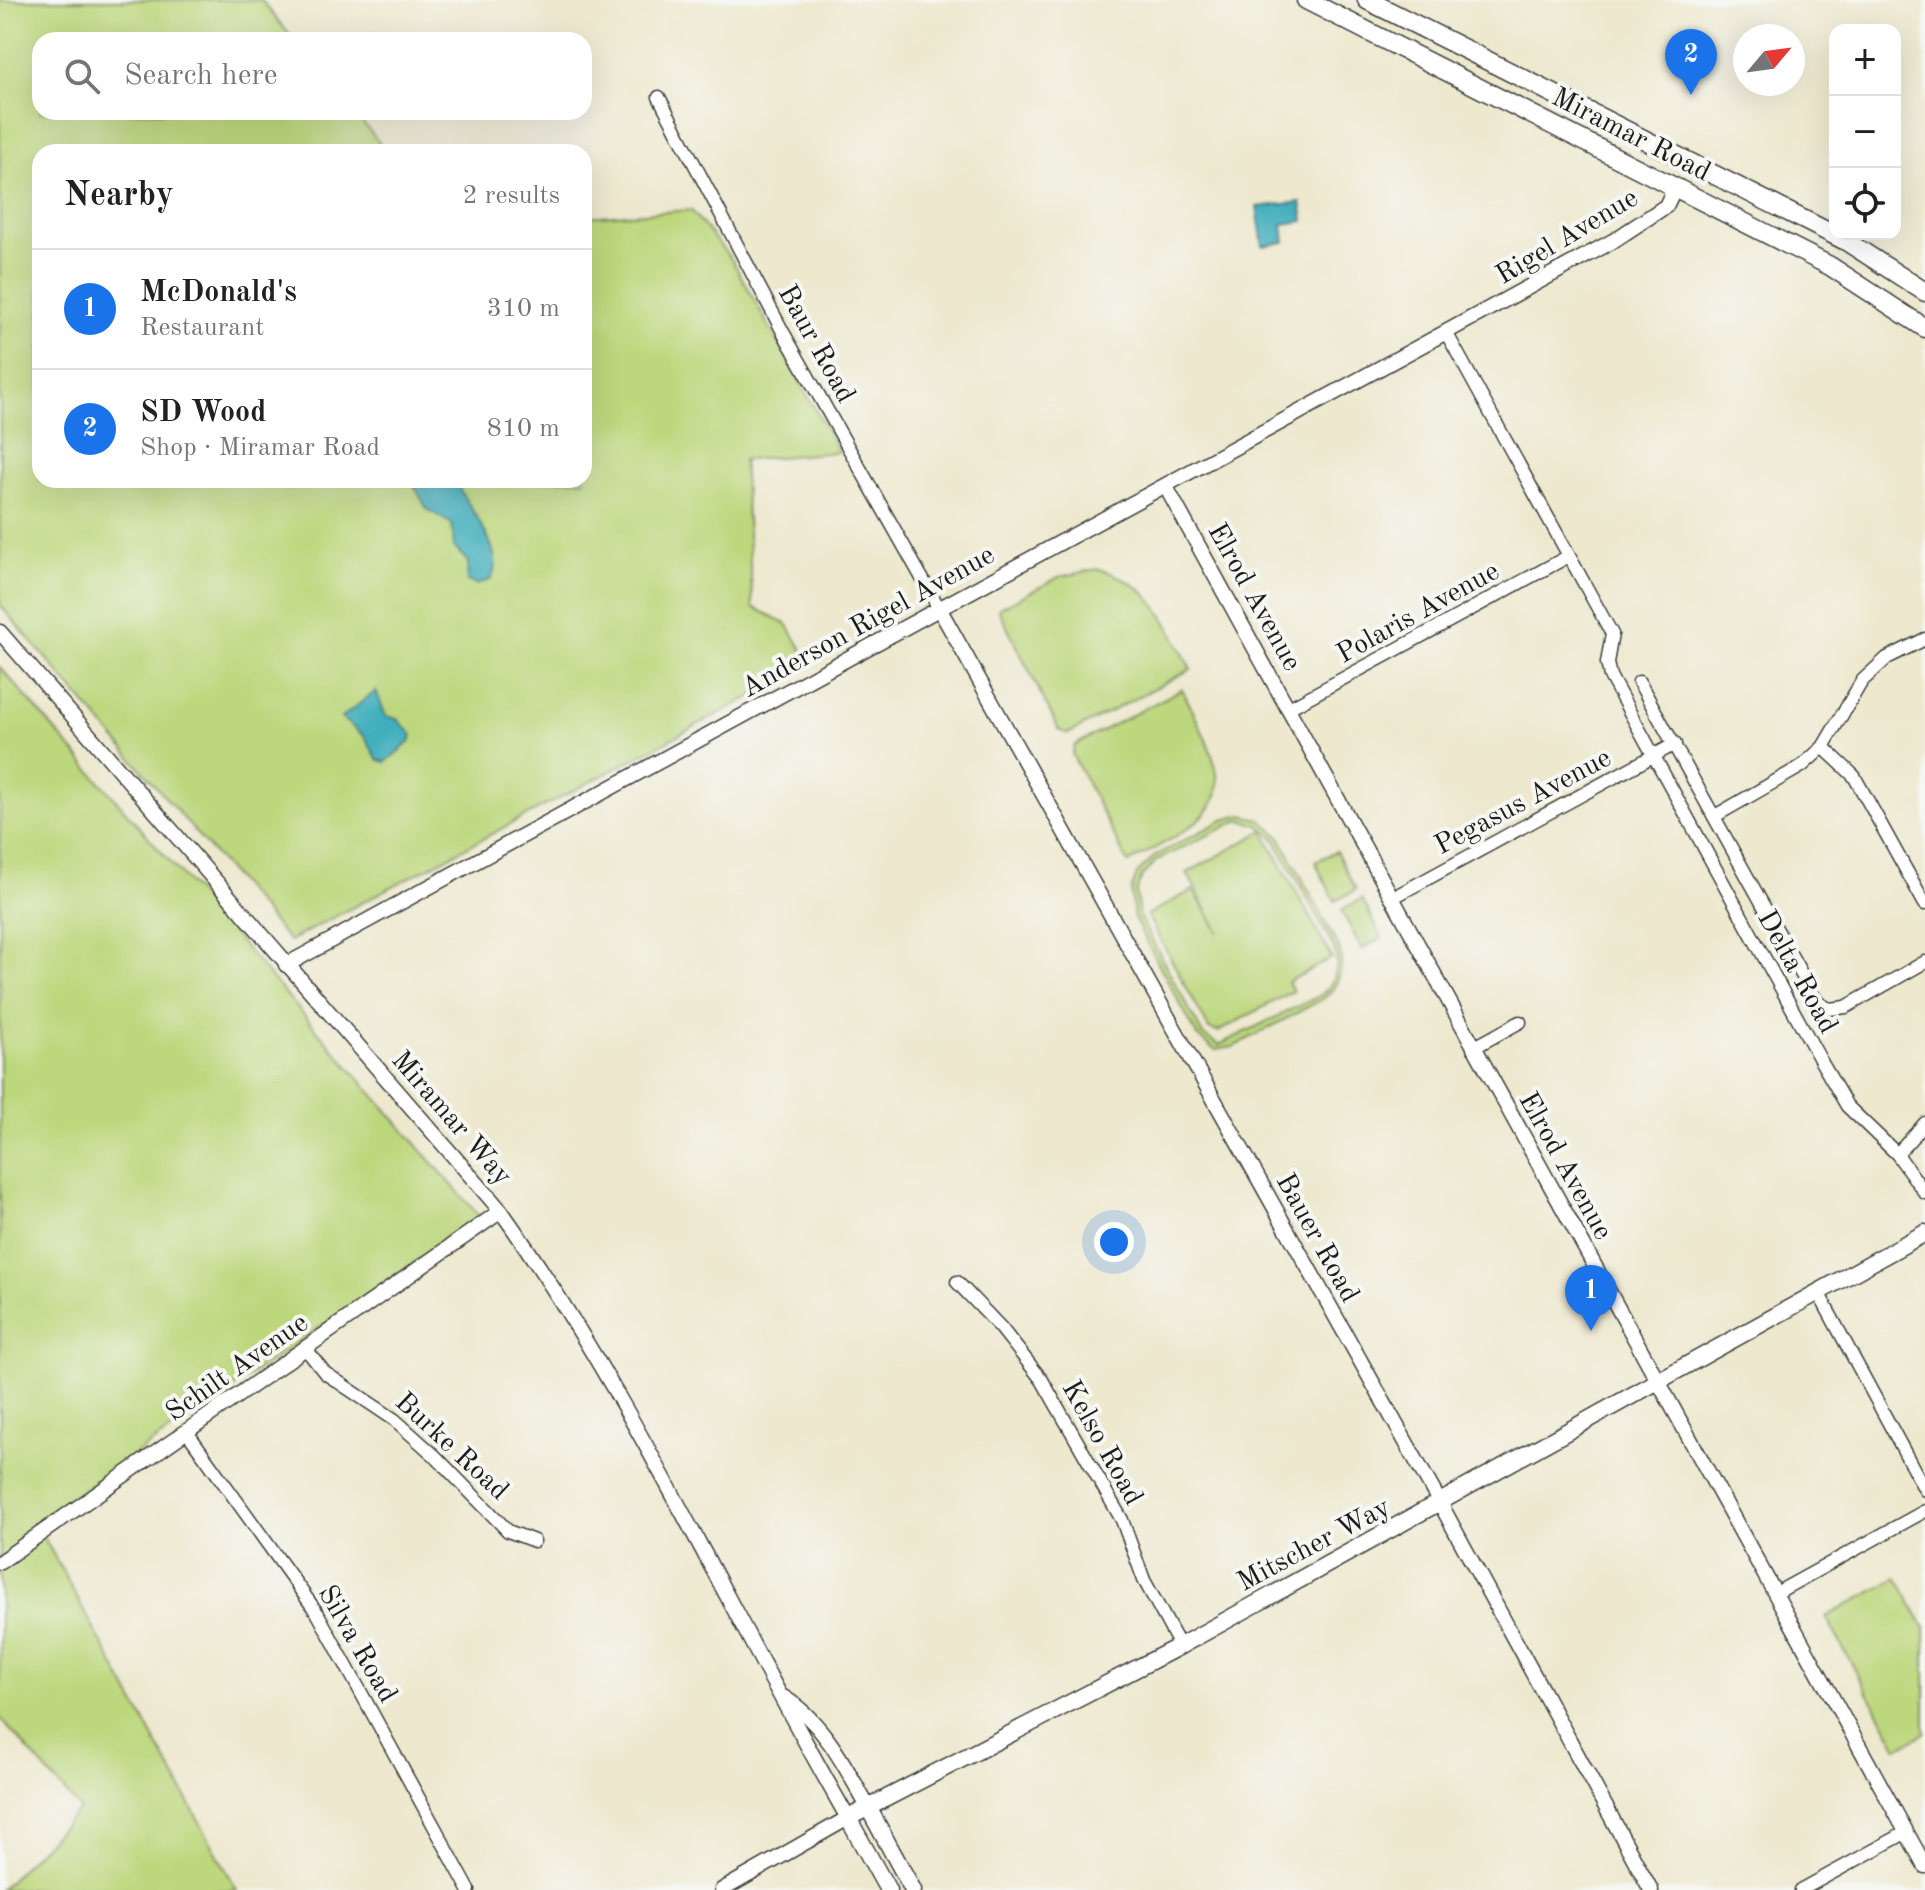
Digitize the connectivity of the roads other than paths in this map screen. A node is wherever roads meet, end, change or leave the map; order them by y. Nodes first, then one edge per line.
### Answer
1 (1306, 0) edge
2 (1367, 0) edge
3 (659, 97) dead end
4 (1675, 187) junction
5 (1925, 292) edge
6 (1473, 319) joint
7 (1925, 328) edge
8 (1447, 334) junction
9 (1166, 487) junction
10 (1569, 556) junction
11 (940, 610) junction
12 (0, 632) edge
13 (1925, 639) edge
14 (1639, 682) dead end
15 (1287, 709) junction
16 (1675, 744) junction
17 (1823, 747) junction
18 (1654, 756) junction
19 (1715, 816) junction
20 (1392, 898) junction
21 (1925, 904) edge
22 (1925, 962) edge
23 (286, 965) junction
24 (1520, 1022) dead end
25 (1473, 1048) junction
26 (1925, 1123) edge
27 (1897, 1154) junction
28 (1925, 1193) edge
29 (501, 1211) junction
30 (1925, 1233) edge
31 (957, 1282) dead end
32 (1818, 1292) junction
33 (306, 1349) junction
34 (1658, 1382) junction
35 (187, 1432) junction
36 (1925, 1490) edge
37 (1440, 1503) junction
38 (1925, 1511) edge
39 (534, 1541) dead end
40 (0, 1562) edge
41 (1776, 1593) junction
42 (1180, 1646) junction
43 (783, 1697) junction
44 (869, 1809) junction
45 (848, 1818) junction
46 (1907, 1832) junction
47 (1925, 1866) edge
48 (469, 1890) edge
49 (722, 1890) edge
50 (888, 1890) edge
51 (913, 1890) edge
52 (1651, 1890) edge
53 (1801, 1890) edge

1 - 4 main road, Miramar Road
2 - 5 main road, Miramar Road
3 - 11 street, Baur Road
4 - 6 street, Rigel Avenue
4 - 7 main road, Miramar Road
6 - 8 street, Anderson Rigel Avenue
8 - 9 street, Anderson Rigel Avenue
8 - 10 street
9 - 11 street, Anderson Rigel Avenue
9 - 15 street, Elrod Avenue
10 - 15 street, Polaris Avenue
10 - 18 street, Delta Road
11 - 23 street, Anderson Rigel Avenue
11 - 37 street, Bauer Road
12 - 23 street, Miramar Way
13 - 17 street
14 - 16 street, Delta Road
15 - 20 street, Elrod Avenue
16 - 18 street, Pegasus Avenue
16 - 19 street, Delta Road
17 - 19 street
17 - 21 street
18 - 20 street, Pegasus Avenue
18 - 27 street, Delta Road
19 - 22 street, Delta Road
20 - 25 street, Elrod Avenue
23 - 29 street, Miramar Way
24 - 25 street
25 - 34 street, Elrod Avenue
26 - 27 street
27 - 28 street, Delta Road
29 - 33 street, Schilt Avenue
29 - 43 street, Miramar Way
30 - 32 main road, Mitscher Way
31 - 42 street, Kelso Road
32 - 34 main road, Mitscher Way
32 - 36 street
33 - 35 street, Schilt Avenue
33 - 39 street, Burke Road
34 - 37 main road, Mitscher Way
34 - 41 street, Elrod Avenue
35 - 40 street, Schilt Avenue
35 - 48 street, Silva Road
37 - 42 main road, Mitscher Way
37 - 52 street, Bauer Road
38 - 41 street
41 - 46 street, Elrod Avenue
42 - 44 main road, Mitscher Way
43 - 44 street, Miramar Way
43 - 45 street, Miramar Way
44 - 45 main road, Mitscher Way
44 - 51 main road, Miramar Way
45 - 49 street, Mitscher Way
45 - 50 main road, Miramar Way
46 - 47 street, Elrod Avenue
46 - 53 street

